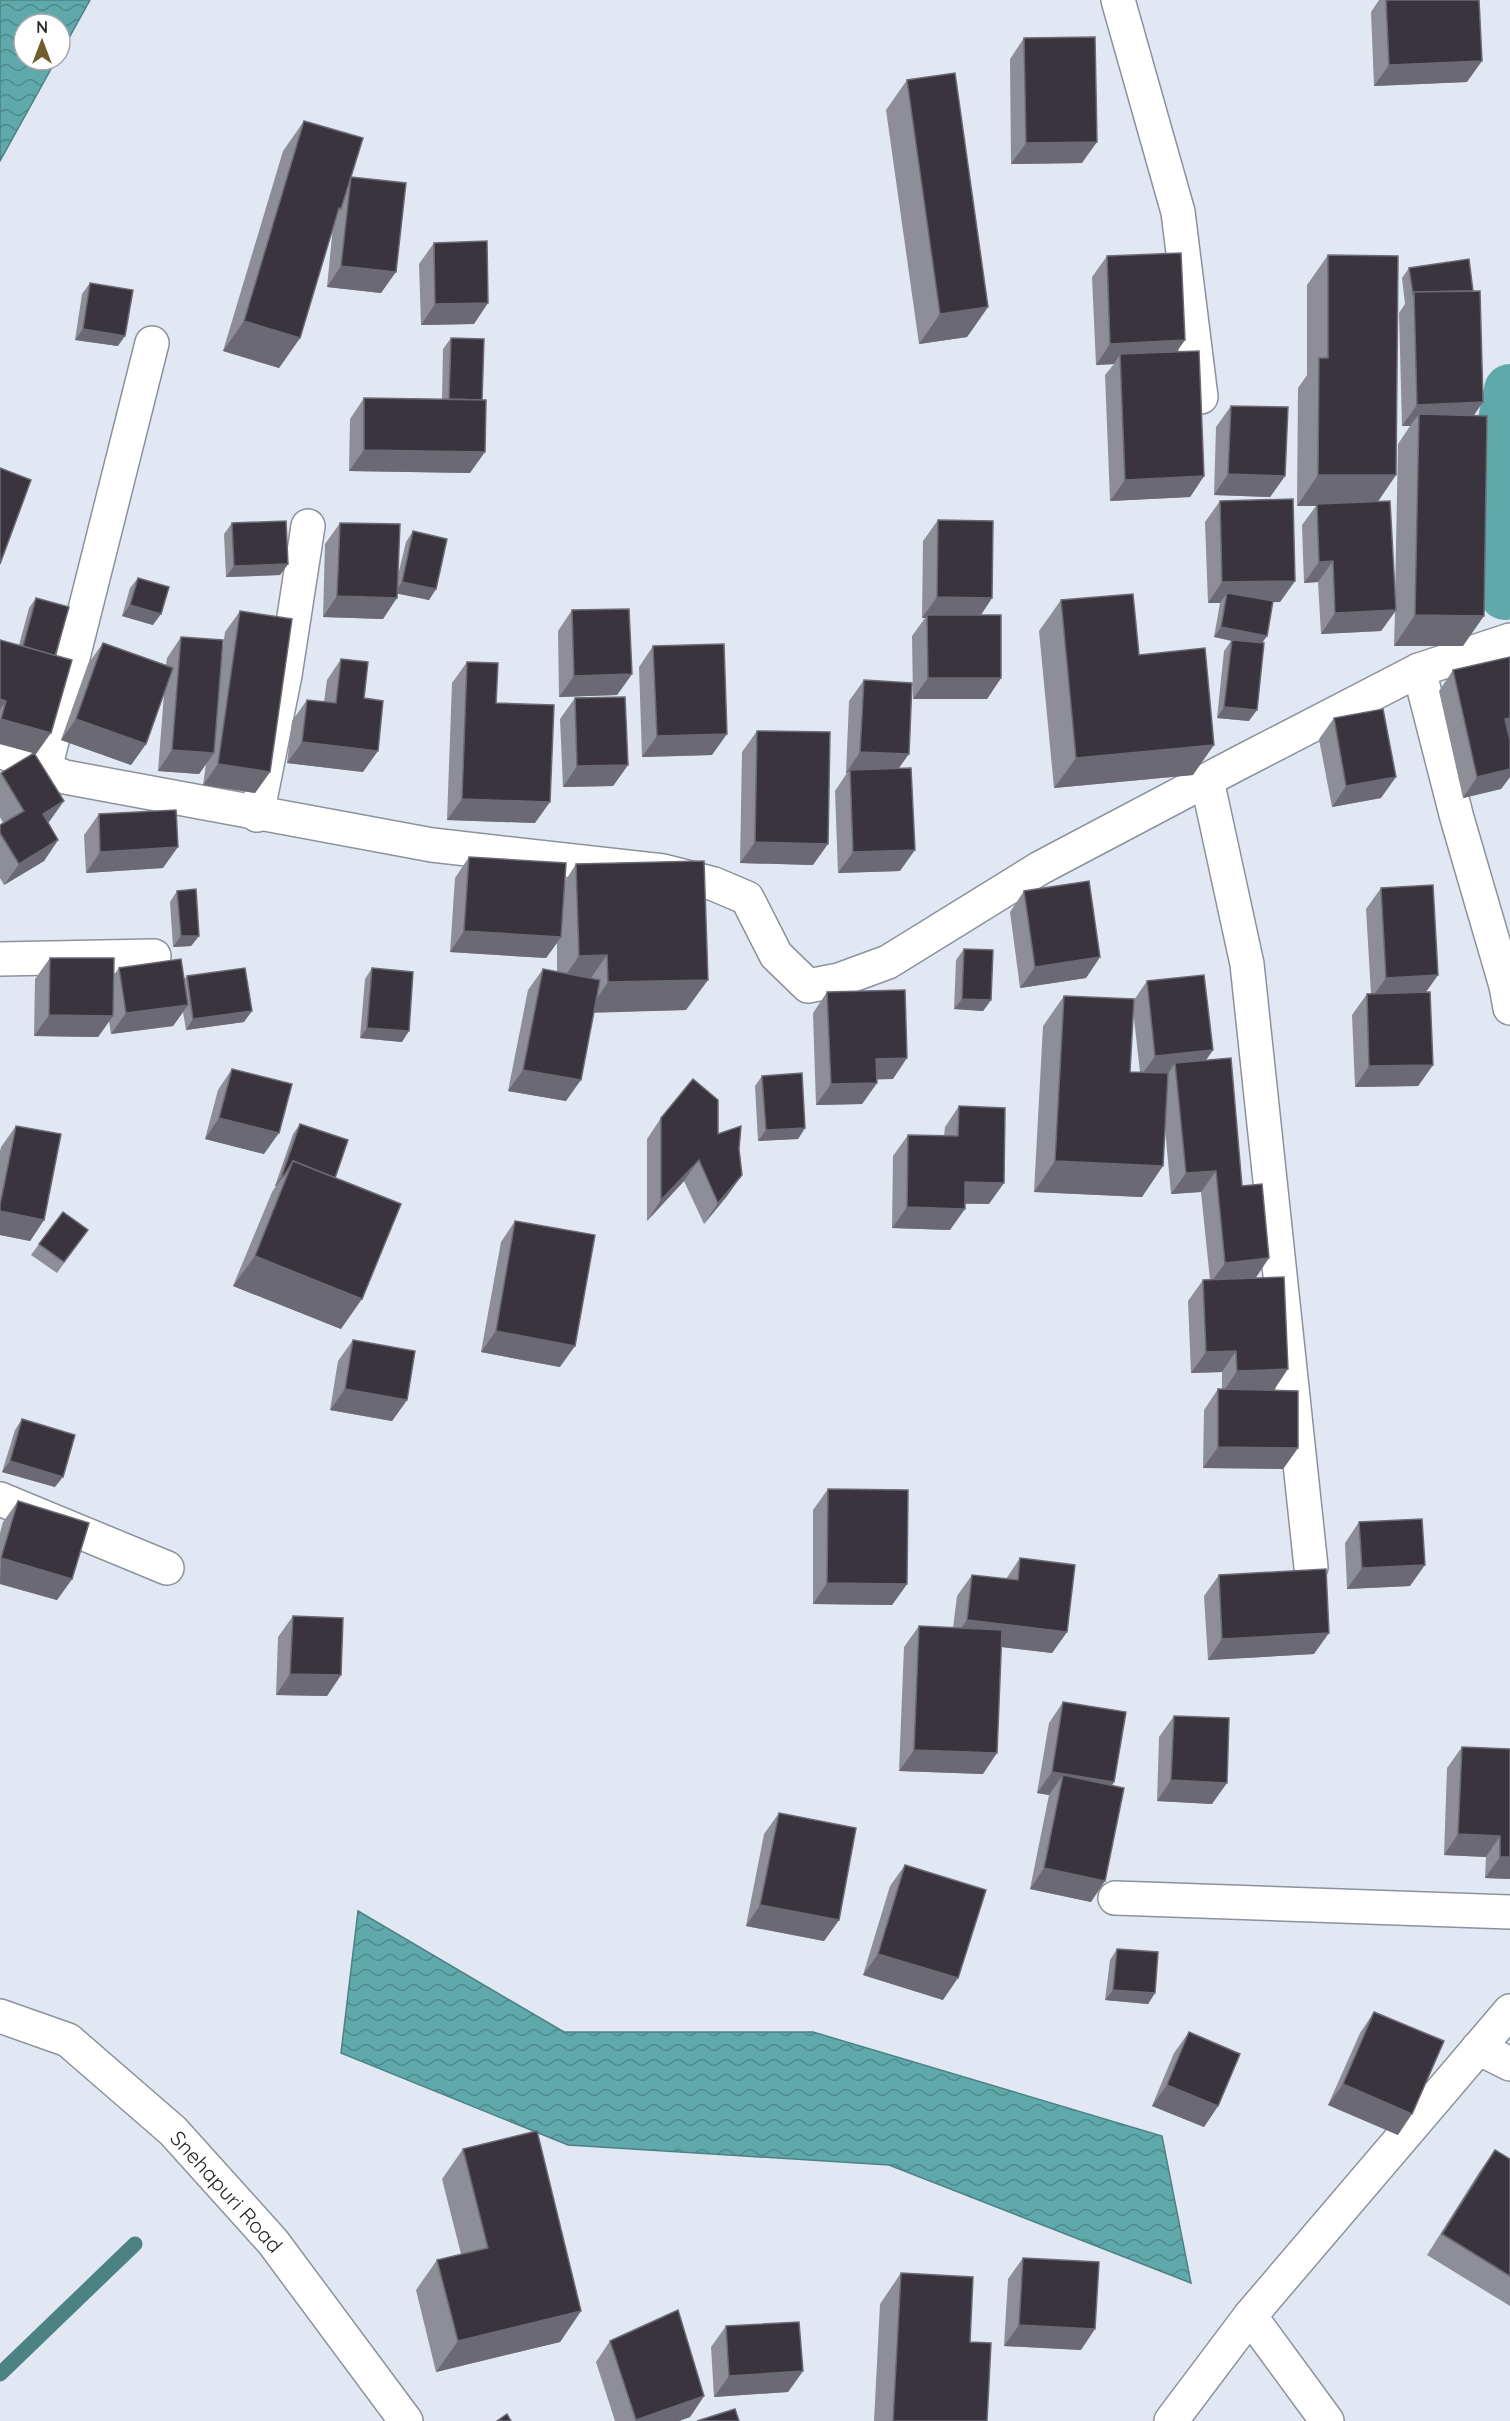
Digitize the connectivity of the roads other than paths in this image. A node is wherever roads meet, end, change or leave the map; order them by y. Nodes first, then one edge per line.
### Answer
1 (1118, 0) edge
2 (152, 343) dead end
3 (1201, 402) edge
4 (308, 526) dead end
5 (1510, 640) edge
6 (1419, 670) junction
7 (0, 751) edge
8 (45, 769) junction
9 (1207, 780) junction
10 (256, 815) junction
11 (154, 956) dead end
12 (0, 959) edge
13 (1509, 993) edge
14 (0, 1499) edge
15 (1311, 1567) edge
16 (167, 1568) dead end
17 (1114, 1898) dead end
18 (1510, 1912) edge
19 (1510, 2011) edge
20 (0, 2016) edge
21 (1478, 2048) junction
22 (1510, 2064) edge
23 (1250, 2316) junction
24 (1178, 2412) edge
25 (406, 2421) edge
26 (1327, 2421) edge

1 - 3 street
2 - 8 street
4 - 10 street
5 - 6 street
6 - 9 street
6 - 13 street
7 - 8 street
8 - 10 street
9 - 10 street
9 - 15 street
11 - 12 street
14 - 16 street
17 - 18 street
19 - 21 street
20 - 25 street, Snehapuri Road
21 - 22 street
21 - 23 street
23 - 24 street
23 - 26 street

